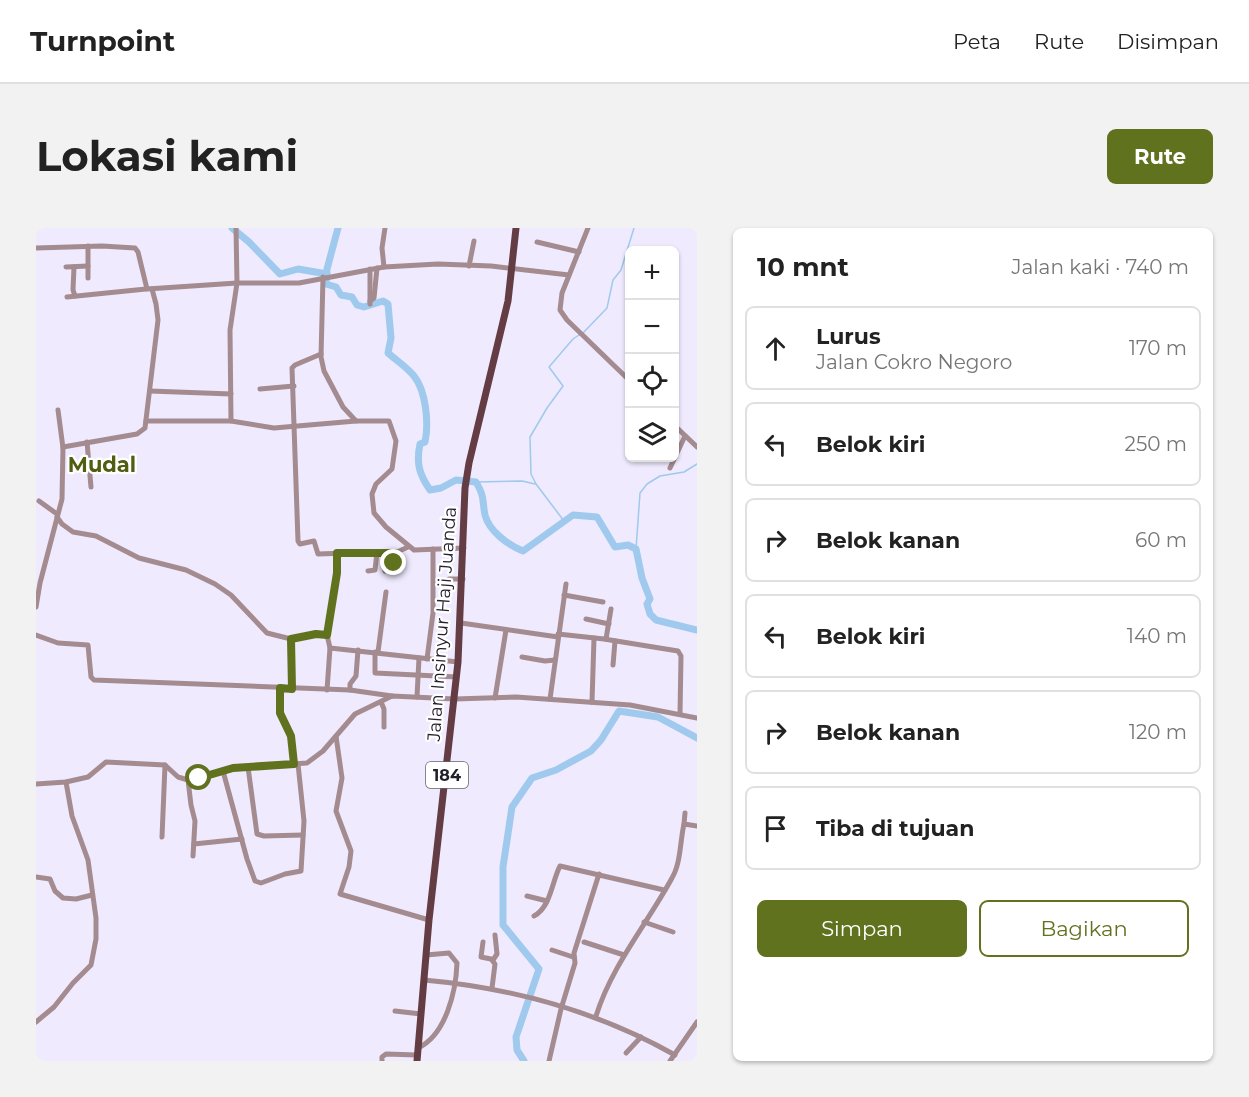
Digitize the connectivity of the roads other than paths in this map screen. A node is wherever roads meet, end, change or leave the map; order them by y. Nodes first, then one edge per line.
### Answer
1 (385, 228) edge
2 (516, 228) edge
3 (588, 228) edge
4 (236, 231) edge
5 (474, 241) dead end
6 (537, 242) dead end
7 (88, 246) junction
8 (36, 248) edge
9 (579, 252) junction
10 (88, 266) junction
11 (469, 266) junction
12 (66, 267) dead end
13 (74, 267) junction
14 (380, 268) junction
15 (512, 268) junction
16 (370, 269) junction
17 (569, 275) junction
18 (326, 277) junction
19 (88, 278) dead end
20 (237, 283) junction
21 (149, 289) junction
22 (75, 296) junction
23 (67, 297) dead end
24 (321, 354) junction
25 (625, 376) edge
26 (294, 386) junction
27 (260, 389) dead end
28 (150, 391) junction
29 (231, 394) junction
30 (58, 410) dead end
31 (146, 421) junction
32 (231, 421) junction
33 (356, 421) junction
34 (294, 427) junction
35 (679, 429) edge
36 (686, 436) junction
37 (87, 442) junction
38 (697, 447) edge
39 (63, 448) junction
40 (670, 468) dead end
41 (91, 487) dead end
42 (39, 501) dead end
43 (57, 515) junction
44 (408, 547) junction
45 (464, 548) junction
46 (433, 549) junction
47 (377, 552) junction
48 (337, 553) junction
49 (395, 553) junction
50 (368, 571) dead end
51 (385, 571) dead end
52 (449, 579) dead end
53 (463, 579) junction
54 (566, 584) dead end
55 (386, 592) dead end
56 (37, 593) edge
57 (564, 595) junction
58 (603, 602) dead end
59 (36, 607) edge
60 (611, 609) dead end
61 (586, 619) dead end
62 (461, 623) junction
63 (609, 624) junction
64 (506, 630) junction
65 (36, 635) edge
66 (327, 635) junction
67 (558, 635) junction
68 (594, 638) junction
69 (291, 639) junction
70 (606, 639) junction
71 (615, 641) junction
72 (330, 648) junction
73 (358, 650) junction
74 (377, 652) junction
75 (419, 657) junction
76 (522, 657) dead end
77 (427, 659) junction
78 (555, 660) junction
79 (458, 662) junction
80 (613, 665) dead end
81 (419, 675) junction
82 (457, 677) junction
83 (280, 688) junction
84 (292, 689) junction
85 (327, 690) junction
86 (350, 690) junction
87 (392, 696) junction
88 (417, 697) junction
89 (495, 698) junction
90 (455, 699) junction
91 (549, 699) junction
92 (381, 702) junction
93 (592, 702) junction
94 (680, 714) junction
95 (697, 718) edge
96 (384, 727) dead end
97 (336, 736) junction
98 (296, 764) junction
99 (165, 765) junction
100 (248, 767) junction
101 (223, 771) junction
102 (188, 780) junction
103 (66, 782) junction
104 (36, 784) edge
105 (685, 813) dead end
106 (684, 824) junction
107 (697, 826) edge
108 (303, 835) junction
109 (162, 837) dead end
110 (242, 839) junction
111 (194, 844) junction
112 (193, 856) dead end
113 (598, 874) junction
114 (36, 877) edge
115 (664, 890) junction
116 (92, 895) junction
117 (527, 896) dead end
118 (547, 901) junction
119 (534, 916) dead end
120 (429, 920) junction
121 (644, 922) junction
122 (673, 932) dead end
123 (495, 935) dead end
124 (483, 942) dead end
125 (585, 942) dead end
126 (552, 950) dead end
127 (426, 955) junction
128 (624, 955) junction
129 (573, 957) junction
130 (493, 960) junction
131 (424, 980) junction
132 (456, 982) junction
133 (492, 988) junction
134 (562, 1006) junction
135 (395, 1011) dead end
136 (421, 1014) junction
137 (596, 1016) junction
138 (36, 1022) edge
139 (697, 1022) edge
140 (641, 1037) junction
141 (627, 1053) dead end
142 (418, 1054) edge
143 (675, 1055) junction
144 (382, 1061) edge
145 (549, 1061) edge
146 (670, 1061) edge

1 - 14 street
2 - 15 main road, Jalan Insinyur Haji Juanda / 184
3 - 9 street
4 - 20 street
5 - 11 street
6 - 9 street
7 - 8 street
7 - 10 street
7 - 21 street
9 - 17 street
10 - 13 street
10 - 19 street
11 - 14 street
11 - 15 street
12 - 13 street
13 - 22 street
14 - 16 street
14 - 16 street
15 - 17 street
15 - 45 main road, Jalan Insinyur Haji Juanda / 184
16 - 18 street
17 - 25 street
18 - 20 street
18 - 24 street
20 - 21 street
20 - 29 street
21 - 22 street
21 - 28 street
22 - 23 street
24 - 26 street
24 - 33 street
26 - 27 street
26 - 34 street
28 - 29 street
28 - 31 street
29 - 32 street
30 - 39 street
31 - 32 street
31 - 37 street
32 - 34 street
33 - 34 street
33 - 44 street
34 - 48 street
35 - 36 street
36 - 38 street
36 - 40 street
37 - 39 street
37 - 41 street
39 - 43 street
42 - 43 street
43 - 56 street
43 - 69 street
44 - 46 street
44 - 49 street
45 - 46 street
45 - 53 main road, Jalan Insinyur Haji Juanda / 184
46 - 77 street
47 - 48 street
47 - 49 street
47 - 50 street
48 - 66 street
49 - 51 street
52 - 53 street
53 - 62 main road, Jalan Insinyur Haji Juanda / 184
54 - 57 street
55 - 74 street
56 - 59 street
57 - 58 street
57 - 67 street
60 - 63 street
61 - 63 street
62 - 64 street
62 - 79 main road, Jalan Insinyur Haji Juanda / 184
63 - 70 street
64 - 67 street
64 - 89 street
65 - 83 street
66 - 69 street
66 - 72 street
67 - 68 street
67 - 78 street
68 - 70 street
68 - 93 street
69 - 84 street
70 - 71 street
71 - 80 street
71 - 94 street
72 - 73 street
72 - 85 street
73 - 74 street
73 - 86 street
74 - 75 street
74 - 81 street
75 - 77 street
75 - 81 street
76 - 78 street
77 - 79 street
78 - 91 street
79 - 82 main road, Jalan Insinyur Haji Juanda / 184
81 - 82 street
81 - 88 street
82 - 90 main road, Jalan Insinyur Haji Juanda / 184
83 - 84 street
83 - 98 street
84 - 85 street
85 - 86 street
86 - 87 street
87 - 88 street
87 - 92 street
88 - 90 street
89 - 90 street
89 - 91 street
90 - 120 main road, Jalan Insinyur Haji Juanda / 184
91 - 93 street
92 - 96 street
92 - 97 street
93 - 94 street
94 - 95 street
97 - 98 street
97 - 120 street
98 - 100 street
98 - 108 street
99 - 102 street
99 - 103 street
99 - 109 street
100 - 101 street
100 - 108 street
101 - 102 street
101 - 110 street
102 - 111 street
103 - 104 street
103 - 116 street
105 - 106 street
106 - 107 street
106 - 115 street
108 - 110 street
110 - 111 street
111 - 112 street
113 - 115 street
113 - 118 street
113 - 129 street
114 - 116 street
115 - 121 street
116 - 138 street
117 - 118 street
118 - 119 street
120 - 127 main road, Jalan Insinyur Haji Juanda / 184
121 - 122 street
121 - 128 street
123 - 130 street
124 - 130 street
125 - 128 street
126 - 129 street
127 - 131 main road, Jalan Insinyur Haji Juanda / 184
127 - 132 street
128 - 137 street
129 - 134 street
130 - 133 street
131 - 132 street
131 - 136 main road, Jalan Insinyur Haji Juanda / 184
132 - 133 street
132 - 142 street
133 - 134 street
134 - 137 street
134 - 145 street
135 - 136 street
136 - 142 main road, Jalan Insinyur Haji Juanda / 184
137 - 140 street
139 - 143 street
140 - 141 street
140 - 143 street
142 - 144 street
143 - 146 street

